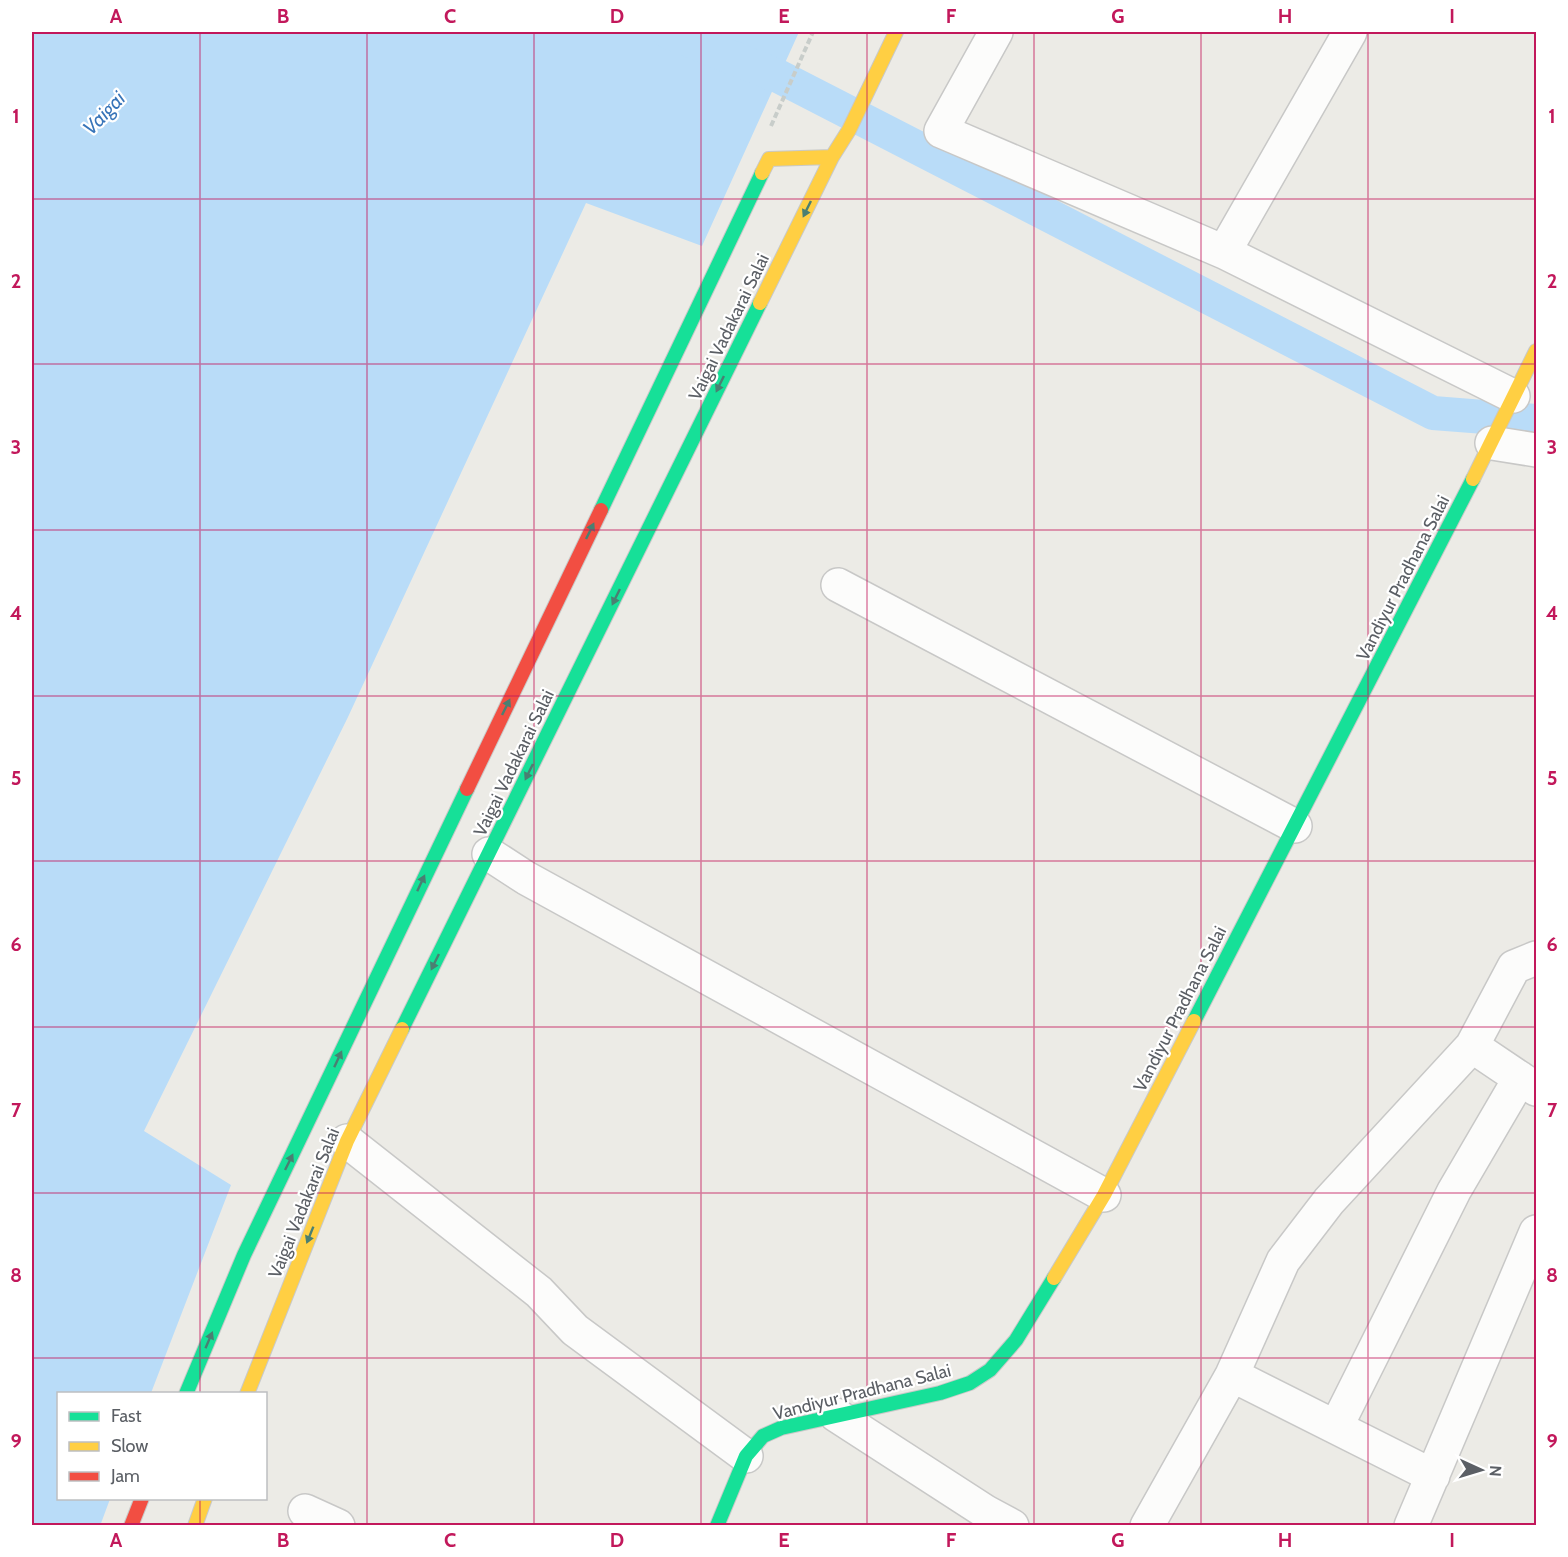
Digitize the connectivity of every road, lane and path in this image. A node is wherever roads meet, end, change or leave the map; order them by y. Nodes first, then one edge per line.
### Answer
1 (813, 32) edge
2 (896, 32) edge
3 (996, 32) edge
4 (1350, 32) edge
5 (778, 109) dead end
6 (832, 157) junction
7 (1224, 252) junction
8 (1536, 351) edge
9 (1512, 397) junction
10 (1492, 441) junction
11 (1536, 450) edge
12 (838, 585) dead end
13 (1295, 826) junction
14 (489, 854) junction
15 (1536, 958) edge
16 (1472, 1046) junction
17 (1528, 1084) edge
18 (347, 1141) junction
19 (1104, 1195) junction
20 (1536, 1232) edge
21 (1232, 1375) junction
22 (187, 1392) edge
23 (248, 1392) edge
24 (836, 1415) junction
25 (1336, 1427) junction
26 (746, 1456) junction
27 (1433, 1476) junction
28 (141, 1500) edge
29 (205, 1500) edge
30 (305, 1511) dead end
31 (992, 1521) edge
32 (131, 1526) edge
33 (195, 1526) edge
34 (338, 1526) edge
35 (717, 1526) edge
36 (1147, 1526) edge
37 (1412, 1526) edge

1 - 5 path
2 - 6 street, Vaigai Vadakarai Salai
3 - 7 street
4 - 7 street
6 -> 14 street, Vaigai Vadakarai Salai
22 -> 6 street, Vaigai Vadakarai Salai
7 - 9 street
8 - 9 street, Vandiyur Pradhana Salai
9 - 10 street, Vandiyur Pradhana Salai
10 - 11 street
10 - 13 street, Vandiyur Pradhana Salai
12 - 13 street
13 - 19 street, Vandiyur Pradhana Salai
14 -> 18 street, Vaigai Vadakarai Salai
14 - 19 street
15 - 16 street
16 - 17 street
16 - 21 street
17 - 25 street
18 -> 23 street, Vaigai Vadakarai Salai
18 - 26 street
19 - 24 street, Vandiyur Pradhana Salai
20 - 27 street
21 - 25 street
21 - 36 street
24 - 26 street, Vandiyur Pradhana Salai
24 - 31 street
25 - 27 street
26 - 35 street, Vandiyur Pradhana Salai
27 - 37 street
28 - 32 street
29 - 33 street
30 - 34 street

